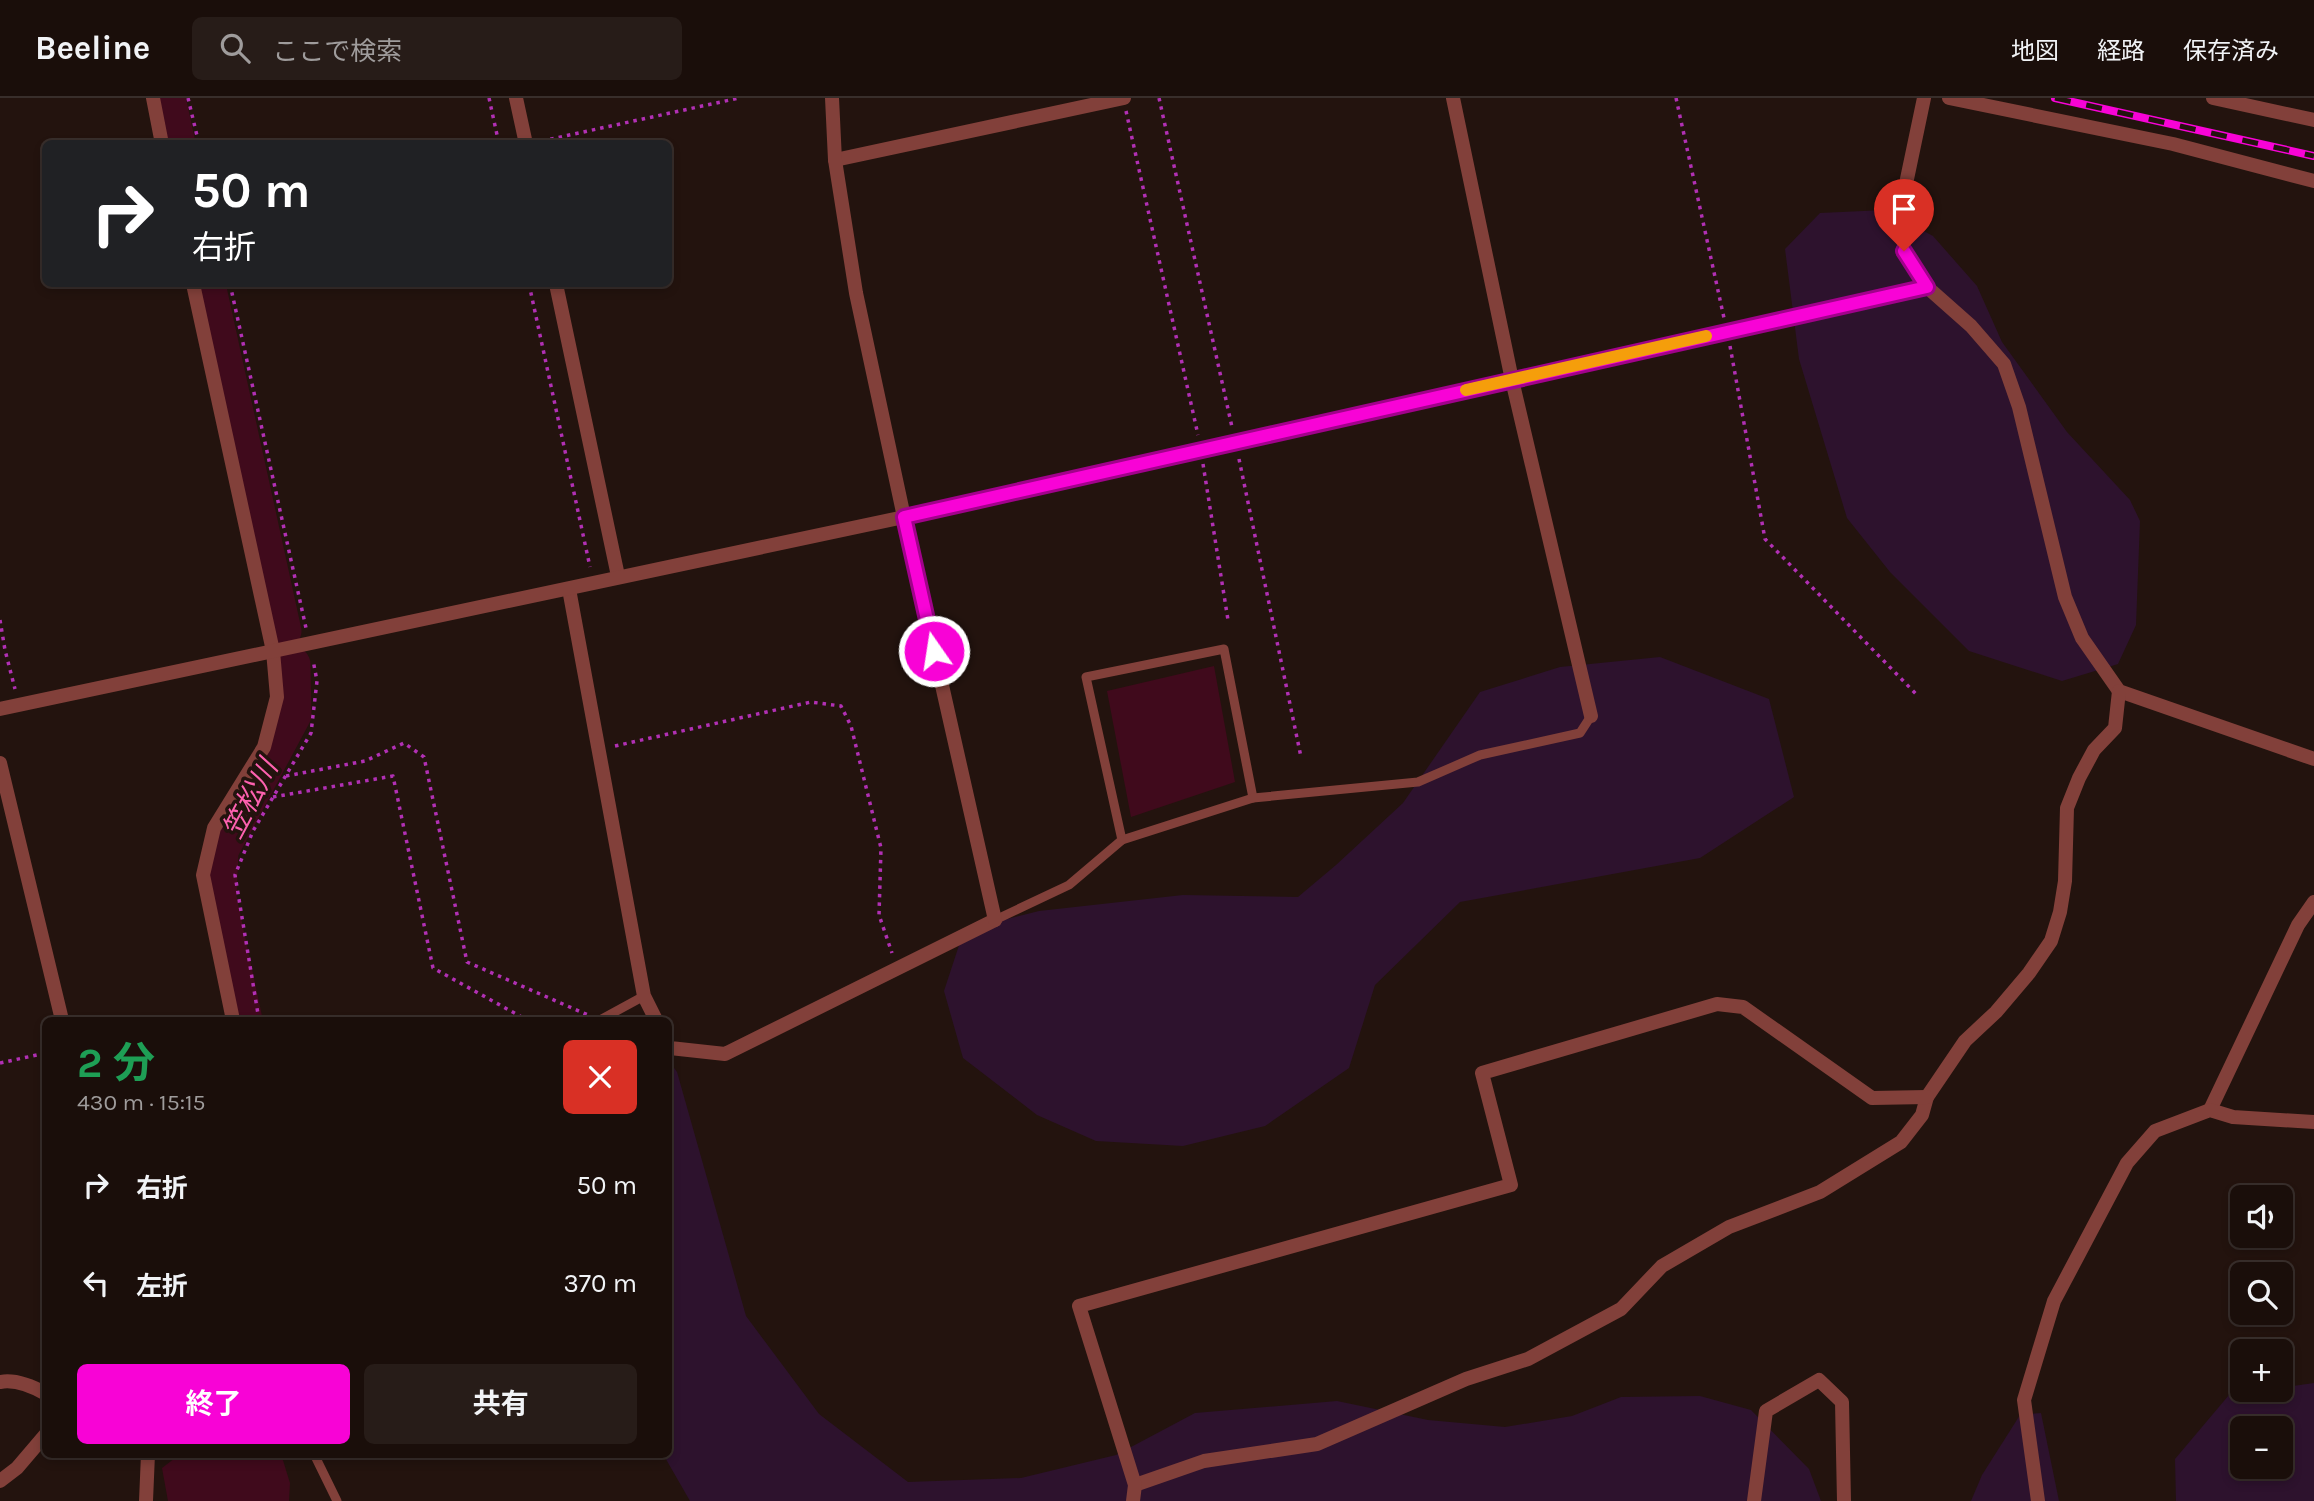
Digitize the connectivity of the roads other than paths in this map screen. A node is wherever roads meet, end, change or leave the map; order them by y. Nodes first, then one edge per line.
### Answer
1 (153, 98) edge
2 (516, 98) edge
3 (832, 98) edge
4 (1124, 98) edge
5 (1453, 98) edge
6 (1924, 98) edge
7 (1949, 98) edge
8 (2213, 98) edge
9 (2314, 121) edge
10 (162, 140) edge
11 (525, 140) edge
12 (835, 160) junction
13 (2314, 181) edge
14 (194, 287) edge
15 (557, 287) edge
16 (1927, 287) junction
17 (1512, 380) junction
18 (904, 517) junction
19 (618, 576) junction
20 (569, 589) junction
21 (273, 651) junction
22 (2119, 691) junction
23 (0, 709) edge
24 (1591, 716) joint
25 (2314, 758) edge
26 (0, 763) edge
27 (1253, 798) junction
28 (1122, 840) junction
29 (2314, 902) edge
30 (995, 920) junction
31 (644, 996) junction
32 (61, 1017) edge
33 (232, 1017) edge
34 (606, 1017) edge
35 (654, 1017) edge
36 (672, 1048) edge
37 (1927, 1097) junction
38 (2210, 1110) junction
39 (2314, 1122) edge
40 (0, 1382) edge
41 (42, 1392) edge
42 (42, 1439) edge
43 (148, 1458) edge
44 (316, 1458) edge
45 (0, 1481) edge
46 (1135, 1485) junction
47 (146, 1501) edge
48 (337, 1501) edge
49 (1133, 1501) edge
50 (1754, 1501) edge
51 (1844, 1501) edge
52 (2038, 1501) edge

1 - 10 street
2 - 11 street
3 - 12 street
4 - 12 street
5 - 17 street
6 - 16 street
7 - 13 street
8 - 9 street
12 - 18 street
14 - 21 street
15 - 19 street
16 - 17 street
16 - 22 street
17 - 18 street
17 - 24 street
18 - 19 street
18 - 30 street
19 - 20 street
20 - 21 street
20 - 31 street
21 - 23 street
21 - 33 street
22 - 25 street
22 - 37 street
24 - 27 lane
26 - 32 street
27 - 28 lane
27 - 28 lane
28 - 30 lane
29 - 38 street
30 - 36 street
31 - 34 lane
31 - 35 street
37 - 46 street
37 - 46 street
38 - 39 street
38 - 52 street
40 - 41 street
42 - 45 street
43 - 47 street
44 - 48 lane
46 - 49 street
50 - 51 street

